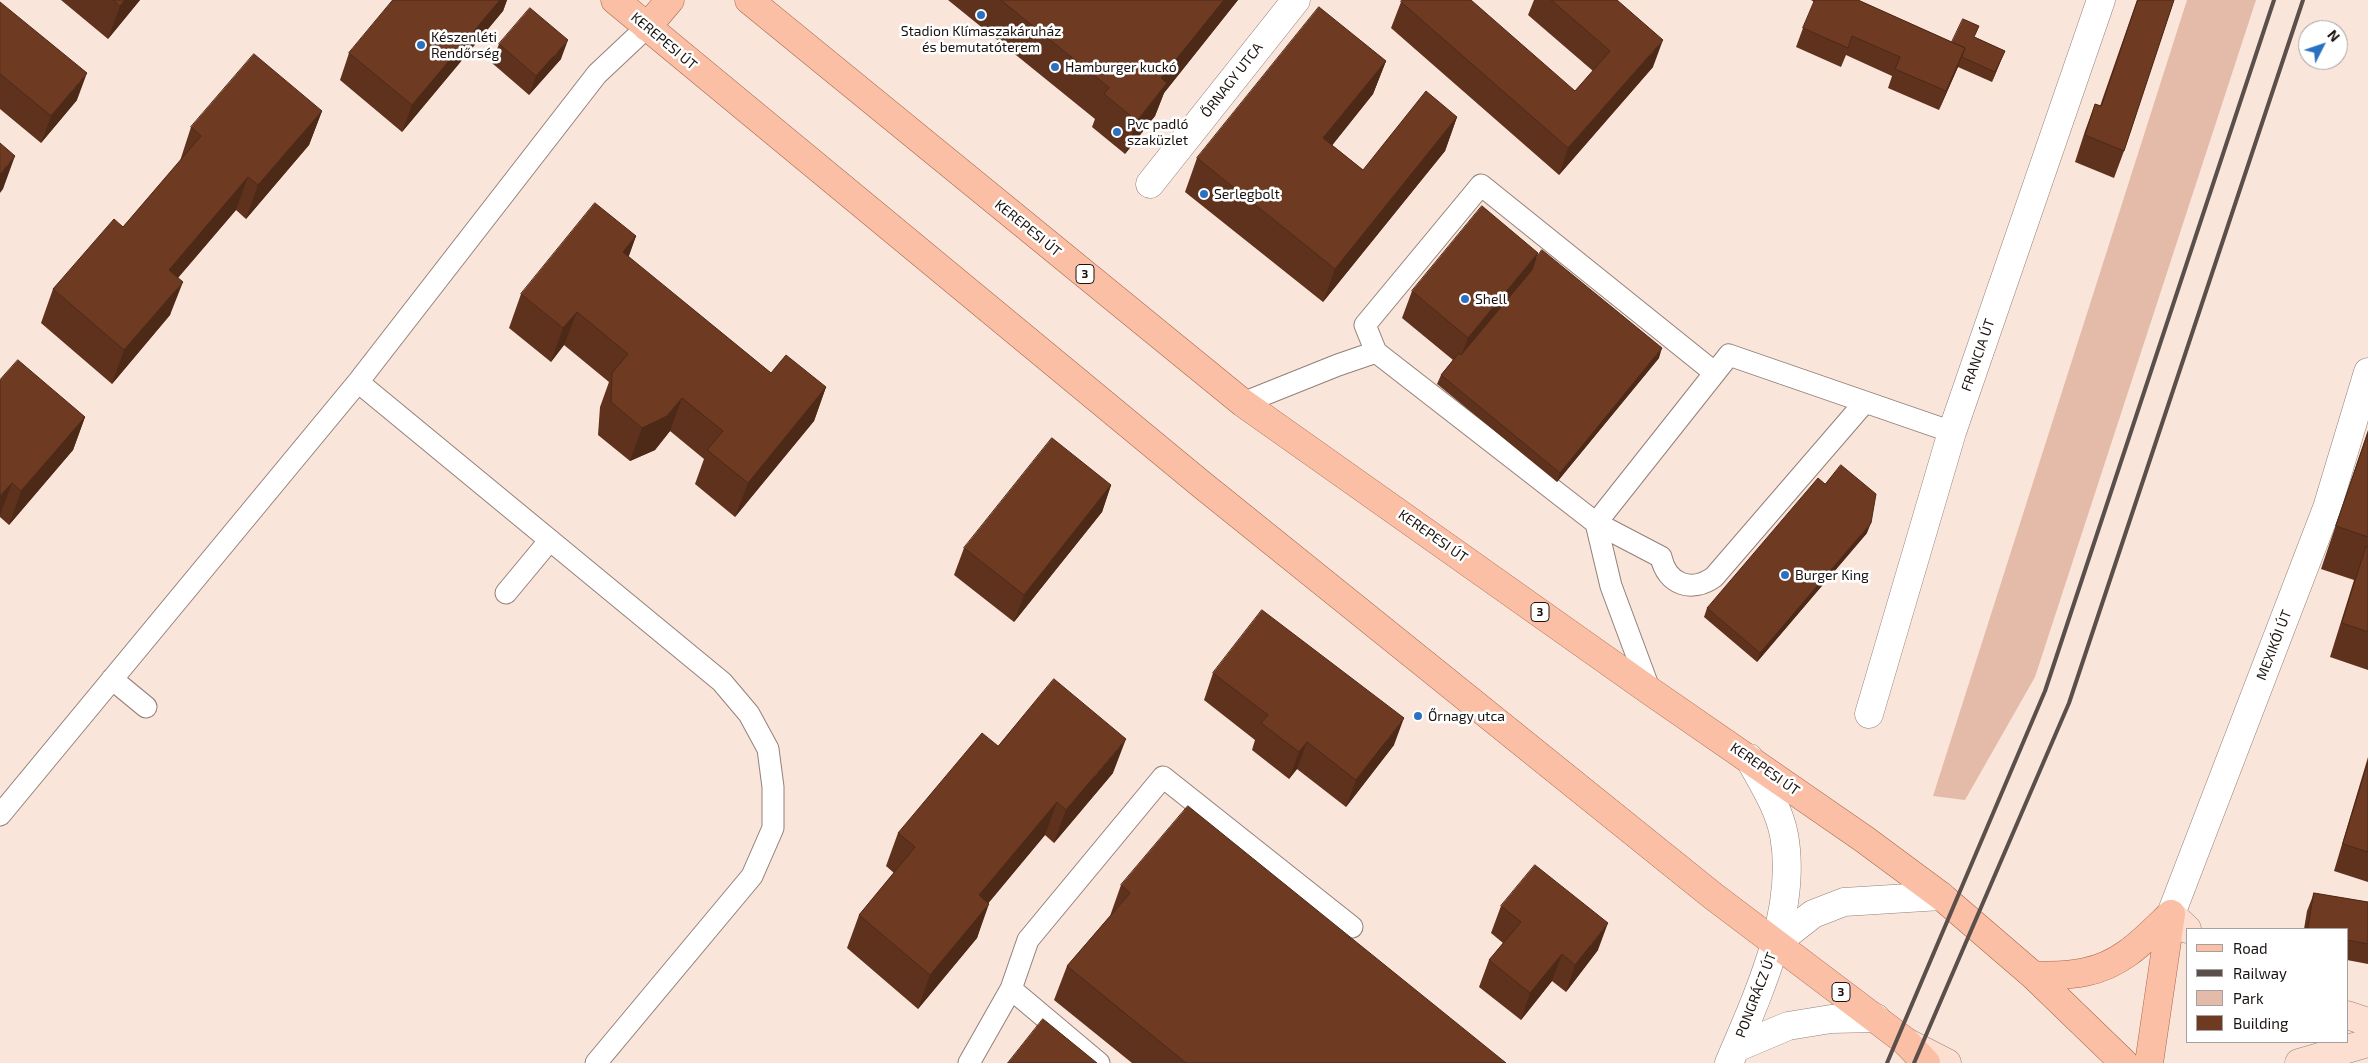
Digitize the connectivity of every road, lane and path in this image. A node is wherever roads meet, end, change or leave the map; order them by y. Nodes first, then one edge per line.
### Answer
1 (615, 0) edge
2 (670, 0) edge
3 (749, 0) edge
4 (1296, 0) edge
5 (2101, 0) edge
6 (647, 27) junction
7 (1150, 184) dead end
8 (1376, 352) junction
9 (2368, 372) edge
10 (1715, 373) junction
11 (358, 382) junction
12 (1865, 402) junction
13 (1243, 403) junction
14 (1952, 432) junction
15 (1596, 523) junction
16 (550, 540) junction
17 (506, 593) dead end
18 (112, 679) junction
19 (1650, 691) junction
20 (146, 708) dead end
21 (1869, 714) dead end
22 (1749, 758) junction
23 (0, 815) edge
24 (1941, 896) junction
25 (2179, 921) edge
26 (1352, 927) dead end
27 (1776, 943) junction
28 (2034, 976) junction
29 (1011, 989) junction
30 (2348, 1015) edge
31 (1876, 1018) junction
32 (2368, 1022) edge
33 (1905, 1041) junction
34 (2368, 1043) edge
35 (1732, 1055) edge
36 (596, 1063) edge
37 (969, 1063) edge
38 (1099, 1063) edge
39 (1926, 1063) edge
40 (1946, 1063) edge
41 (2124, 1063) edge
42 (2149, 1063) edge
43 (2299, 1063) edge

1 - 6 main road, KEREPESI ÚT / 3
2 - 6 main road
3 - 13 main road, KEREPESI ÚT / 3
4 - 7 street, ŐRNAGY UTCA
5 - 14 street, FRANCIA ÚT
6 - 11 lane
6 - 27 main road, KEREPESI ÚT / 3
8 - 10 lane
8 - 13 lane
8 - 15 lane
9 - 25 street, MEXIKÓI ÚT
10 - 12 lane
10 - 15 lane
11 - 16 lane
11 - 18 lane
12 - 14 lane
12 - 15 lane
13 - 19 main road, KEREPESI ÚT / 3
14 - 21 street, FRANCIA ÚT
15 - 19 lane
16 - 17 lane
16 - 36 lane
18 - 20 lane
18 - 23 lane
19 - 22 main road, KEREPESI ÚT / 3
22 - 24 main road, KEREPESI ÚT / 3
22 - 27 street, PONGRÁCZ ÚT
24 - 27 street, PONGRÁCZ ÚT
24 - 28 main road, KEREPESI ÚT / 3
25 - 28 main road
25 - 42 main road
26 - 29 lane
27 - 31 main road, KEREPESI ÚT / 3
27 - 35 street, PONGRÁCZ ÚT
28 - 41 main road, KEREPESI ÚT / 3
29 - 37 lane
29 - 38 lane
30 - 32 main road
31 - 33 main road, KEREPESI ÚT / 3
31 - 35 street, PONGRÁCZ ÚT
33 - 39 main road, KEREPESI ÚT / 3
33 - 40 main road
34 - 43 main road

